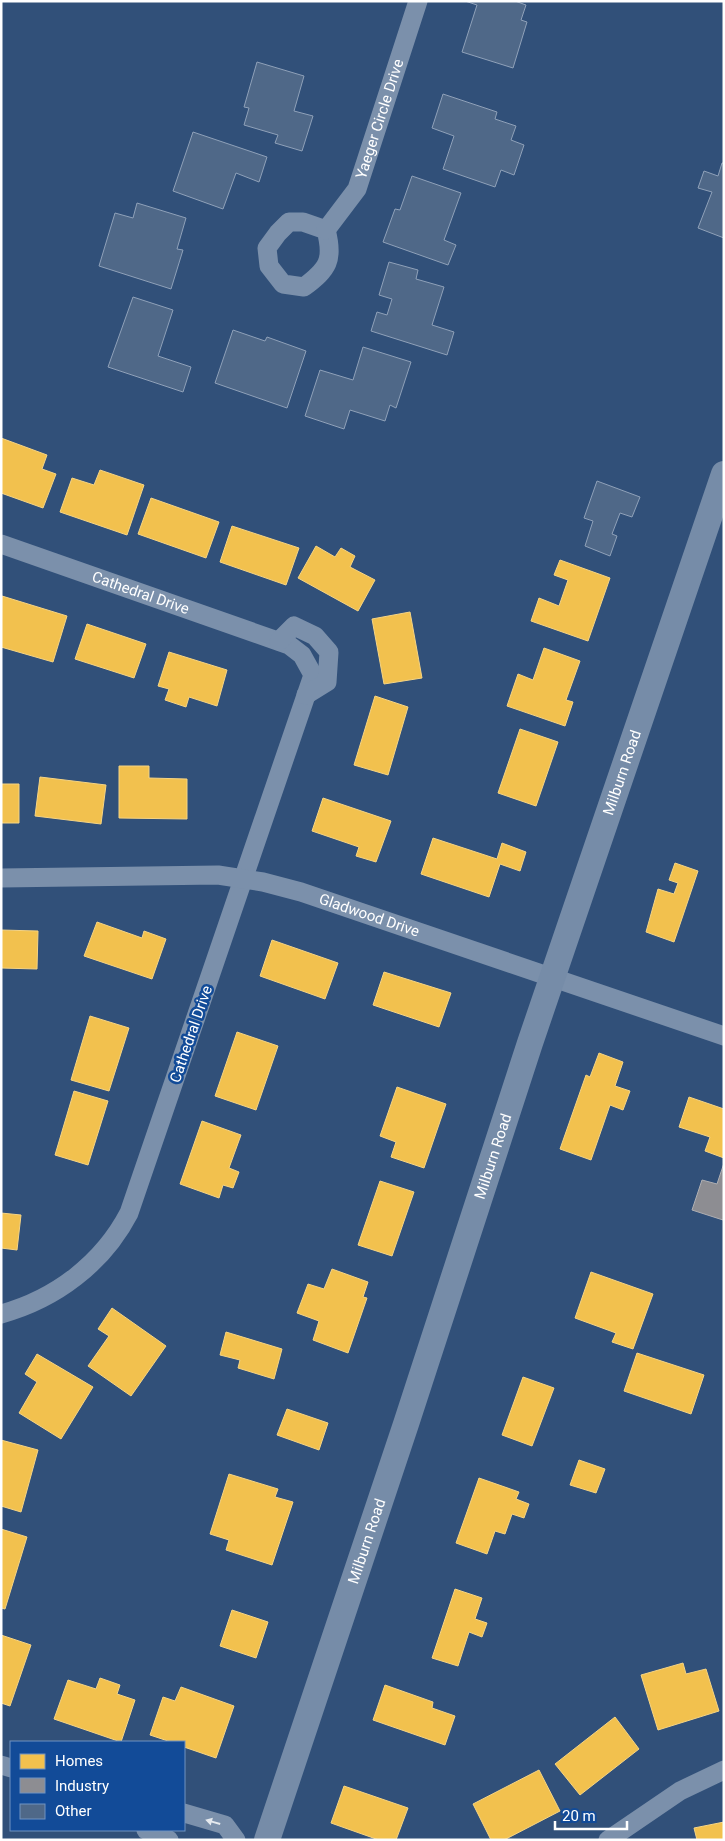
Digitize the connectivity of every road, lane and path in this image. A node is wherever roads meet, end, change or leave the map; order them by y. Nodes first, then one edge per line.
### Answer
1 (418, 1) edge
2 (326, 230) dead end
3 (724, 474) edge
4 (1, 544) edge
5 (1, 878) edge
6 (244, 878) junction
7 (553, 977) junction
8 (724, 1036) edge
9 (1, 1314) edge
10 (724, 1770) edge
11 (185, 1813) edge
12 (148, 1831) edge
13 (169, 1840) edge
14 (236, 1840) edge
15 (267, 1840) edge
16 (608, 1840) edge

1 - 2 street, Yaeger Circle Drive
3 - 7 street, Milburn Road
4 - 6 street, Cathedral Drive
5 - 6 street, Gladwood Drive
6 - 7 street, Gladwood Drive
6 - 9 street, Cathedral Drive
7 - 8 street, Gladwood Drive
7 - 15 street, Milburn Road
10 - 16 street
14 -> 11 street
12 - 13 street

